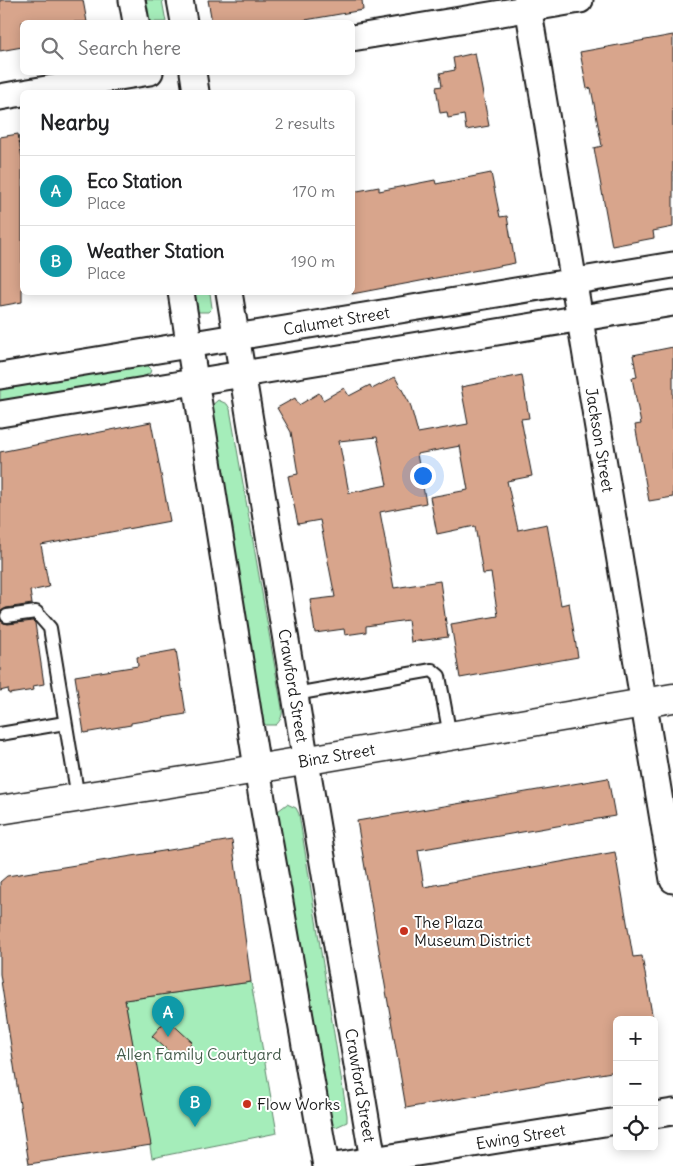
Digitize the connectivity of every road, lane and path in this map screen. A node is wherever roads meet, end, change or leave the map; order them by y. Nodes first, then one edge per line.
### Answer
1 (132, 0) edge
2 (180, 0) edge
3 (580, 0) edge
4 (528, 4) edge
5 (136, 20) edge
6 (184, 20) edge
7 (355, 37) edge
8 (193, 75) edge
9 (147, 78) edge
10 (45, 90) edge
11 (196, 90) edge
12 (20, 94) edge
13 (0, 97) edge
14 (673, 265) edge
15 (574, 281) junction
16 (181, 295) edge
17 (229, 295) edge
18 (673, 303) edge
19 (581, 318) junction
20 (236, 337) junction
21 (189, 346) junction
22 (242, 375) junction
23 (0, 376) edge
24 (196, 382) junction
25 (0, 414) edge
26 (7, 616) dead end
27 (295, 694) junction
28 (673, 698) edge
29 (643, 702) junction
30 (65, 723) junction
31 (0, 734) edge
32 (450, 736) junction
33 (306, 760) junction
34 (257, 768) junction
35 (78, 798) junction
36 (0, 810) edge
37 (673, 880) edge
38 (673, 1112) edge
39 (658, 1114) edge
40 (613, 1122) edge
41 (374, 1163) edge
42 (326, 1166) edge
43 (335, 1166) edge

1 - 5 street
2 - 6 street
3 - 4 street
4 - 7 street
4 - 15 street, Jackson Street
8 - 11 street
9 - 10 street
12 - 13 street
14 - 15 street, Calumet Street
15 - 19 street, Jackson Street
15 - 20 street, Calumet Street
16 - 21 street
17 - 20 street, Crawford Street
18 - 19 street
19 - 22 street
19 - 29 street, Jackson Street
20 - 21 street, Calumet Street
20 - 22 street, Crawford Street
21 - 23 street, Calumet Street
21 - 24 street
22 - 24 street
22 - 27 street, Crawford Street
24 - 25 street
24 - 34 street
26 - 30 lane
27 - 32 lane
27 - 33 street, Crawford Street
28 - 29 main road, Binz Street
29 - 32 main road, Binz Street
29 - 37 street, Jackson Street
30 - 31 lane
30 - 35 lane
32 - 33 main road, Binz Street
33 - 34 main road, Binz Street
33 - 41 street, Crawford Street
34 - 35 main road, Binz Street
34 - 42 street
35 - 36 main road, Binz Street
38 - 39 street
40 - 41 street, Ewing Street
41 - 43 street, Ewing Street

